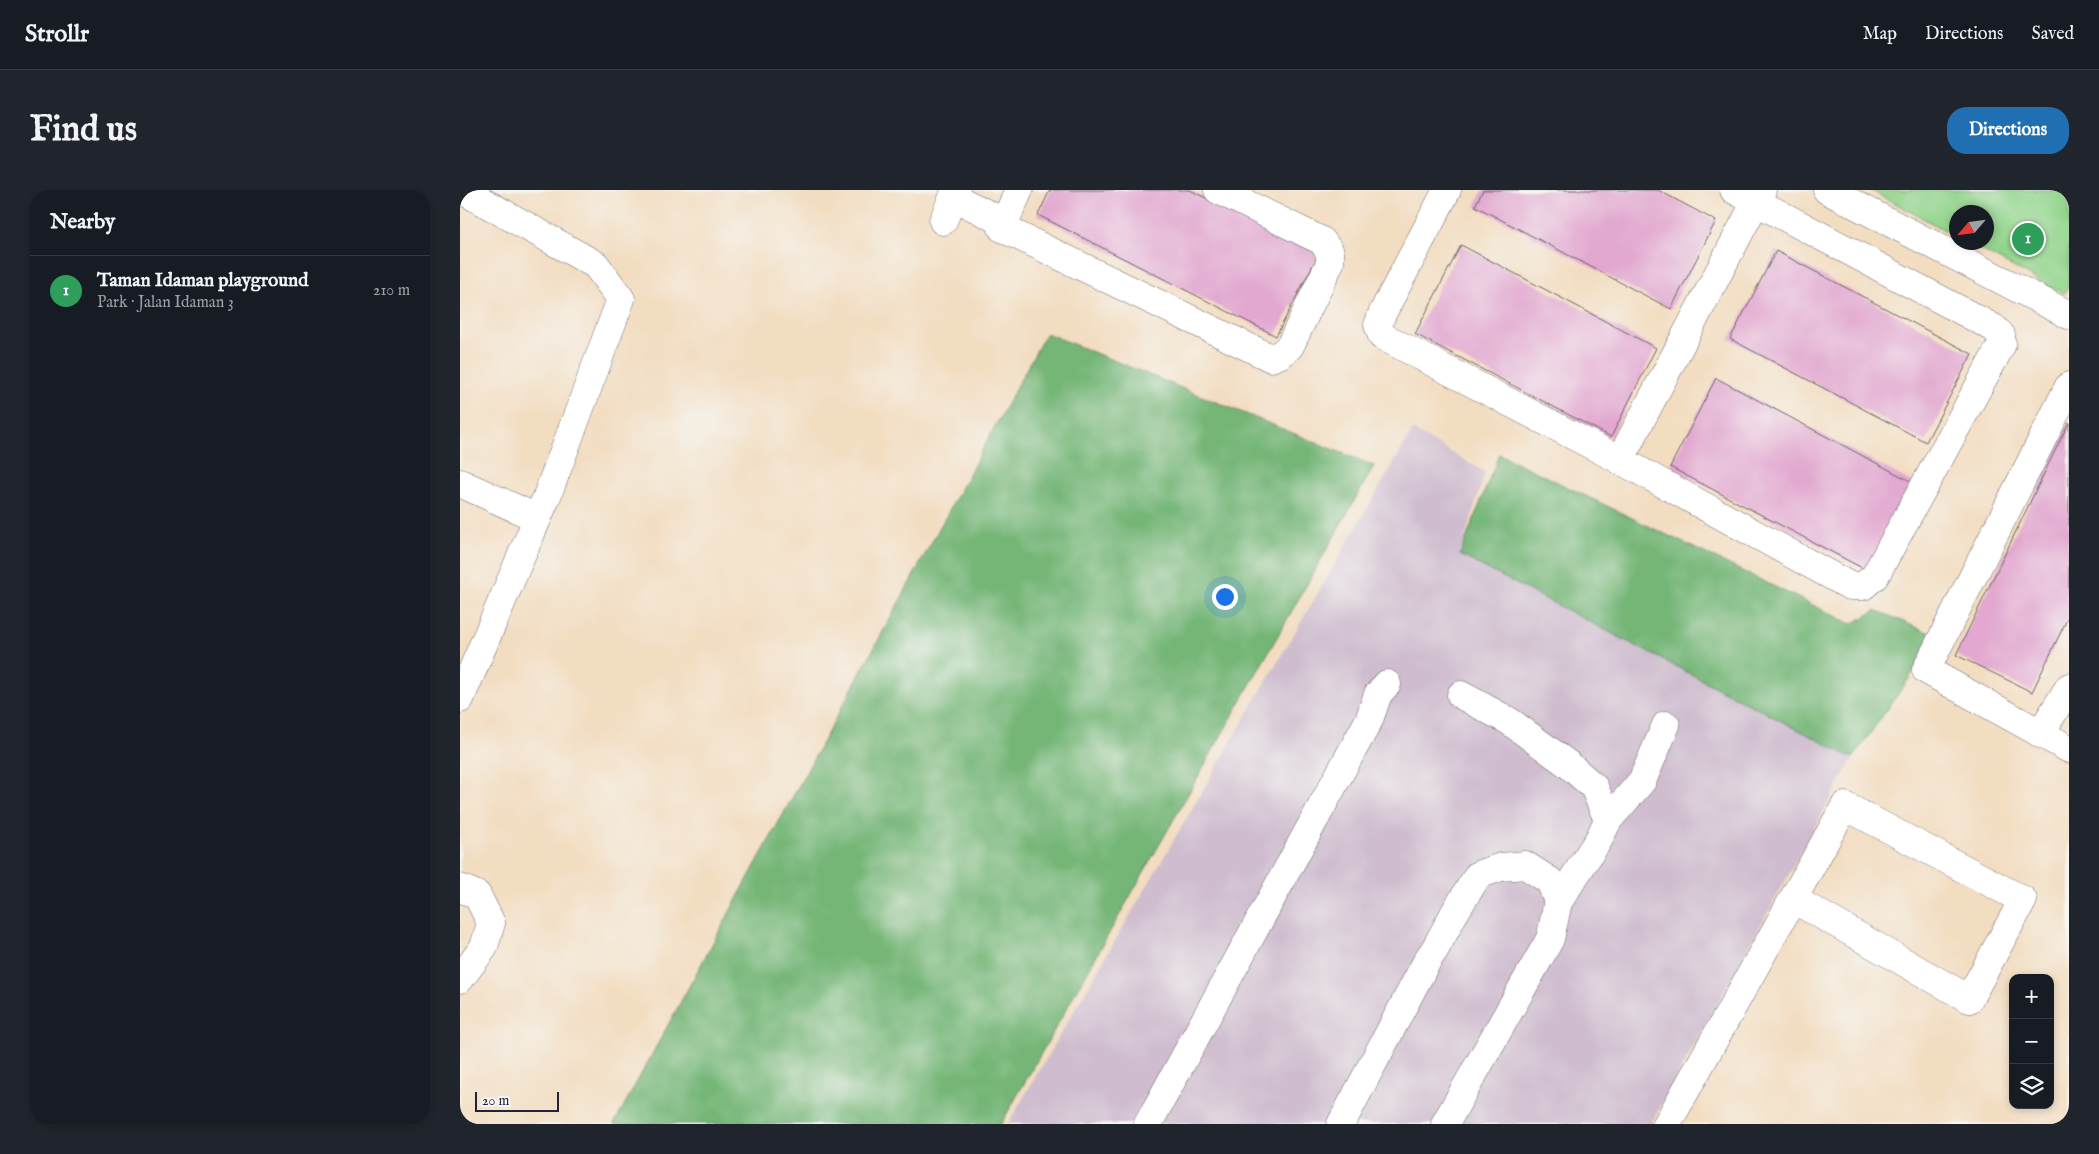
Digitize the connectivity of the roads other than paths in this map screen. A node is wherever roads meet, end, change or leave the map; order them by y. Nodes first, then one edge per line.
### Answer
1 (462, 190) edge
2 (1019, 190) edge
3 (1218, 190) edge
4 (1447, 190) edge
5 (1827, 190) edge
6 (1751, 194) edge
7 (951, 203) edge
8 (1004, 222) junction
9 (2069, 315) edge
10 (2069, 386) edge
11 (1620, 460) junction
12 (460, 482) edge
13 (537, 518) junction
14 (1387, 684) dead end
15 (2069, 688) edge
16 (1461, 695) dead end
17 (460, 699) edge
18 (1666, 725) dead end
19 (2040, 734) junction
20 (2069, 749) edge
21 (1608, 820) junction
22 (460, 888) edge
23 (1793, 899) junction
24 (1558, 902) junction
25 (460, 979) edge
26 (1148, 1124) edge
27 (1340, 1124) edge
28 (1445, 1124) edge
29 (1667, 1124) edge

1 - 13 street
2 - 8 street
3 - 8 street
4 - 11 street
5 - 9 street
6 - 11 street
6 - 11 street
7 - 8 street
10 - 19 street
12 - 13 street
13 - 17 street
14 - 26 street
15 - 19 street
16 - 21 street
18 - 21 street
19 - 20 street
21 - 24 street
22 - 25 street
23 - 23 street
23 - 29 street
24 - 27 street
24 - 28 street

